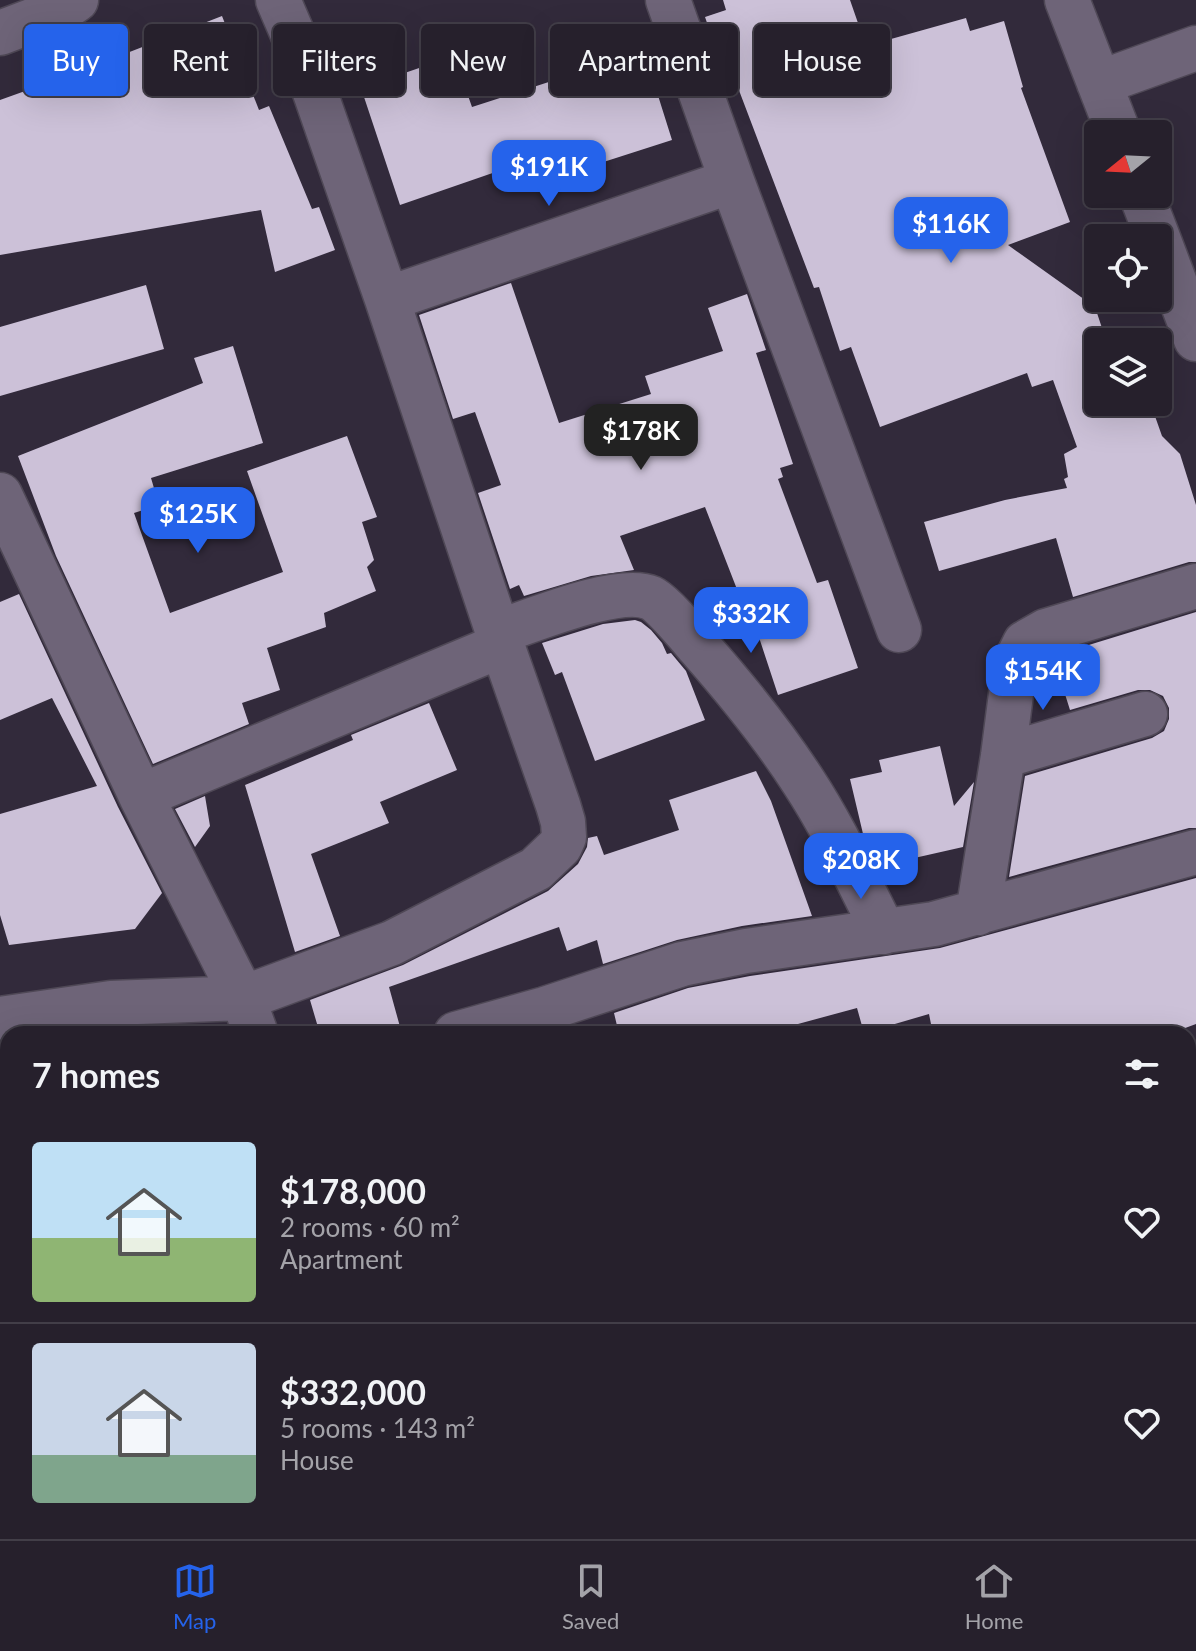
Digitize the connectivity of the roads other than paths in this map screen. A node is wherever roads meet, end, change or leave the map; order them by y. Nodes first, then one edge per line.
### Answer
1 (76, 0) edge
2 (278, 0) edge
3 (668, 0) edge
4 (1067, 0) edge
5 (0, 33) edge
6 (1196, 48) edge
7 (1099, 83) junction
8 (1114, 120) edge
9 (732, 181) junction
10 (1172, 275) edge
11 (387, 299) junction
12 (1196, 339) edge
13 (0, 495) edge
14 (1196, 586) edge
15 (899, 630) dead end
16 (500, 638) junction
17 (1145, 714) dead end
18 (1003, 756) junction
19 (141, 796) junction
20 (1196, 852) edge
21 (978, 913) junction
22 (884, 932) junction
23 (250, 1016) edge
24 (0, 1019) edge
25 (548, 1021) edge
26 (513, 1026) edge

1 - 5 street
2 - 11 street
3 - 9 street
4 - 7 street
6 - 7 street
7 - 8 street
9 - 11 street
9 - 15 street
10 - 12 street
11 - 16 street
13 - 19 street
14 - 18 street
16 - 19 street
16 - 22 street
16 - 23 street
17 - 18 street
18 - 21 street
19 - 23 street
20 - 21 street
21 - 22 street
22 - 25 street
23 - 24 street
25 - 26 street

